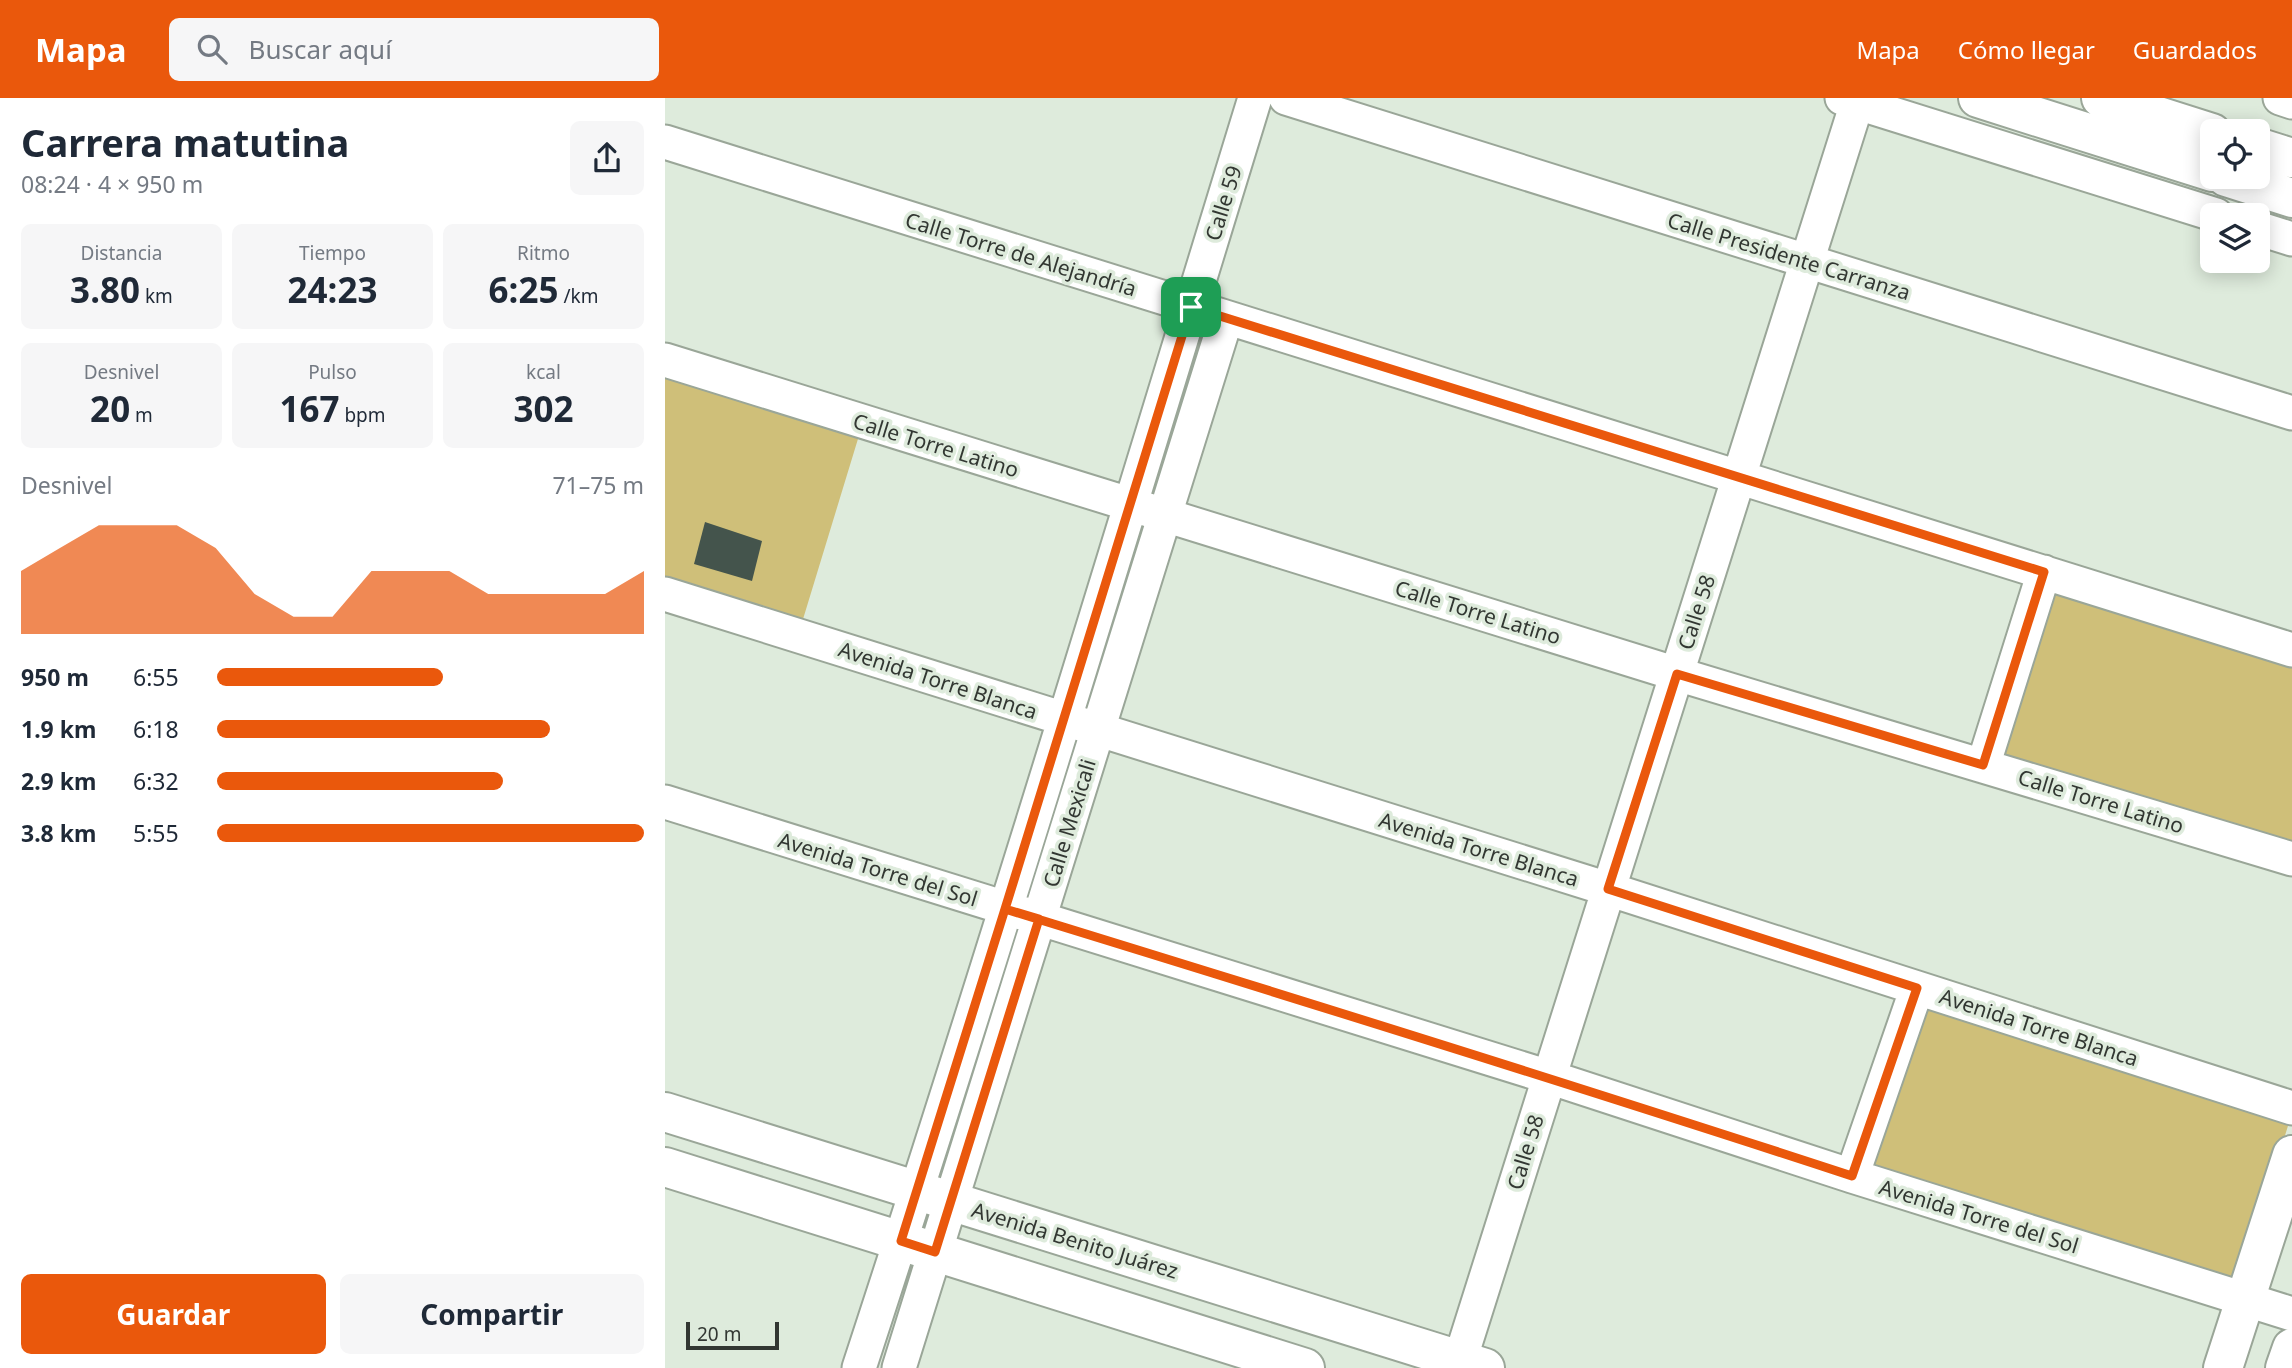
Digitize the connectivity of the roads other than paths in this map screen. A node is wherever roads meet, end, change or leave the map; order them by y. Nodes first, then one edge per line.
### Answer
1 (1255, 98) edge
2 (1286, 98) edge
3 (1977, 98) edge
4 (2101, 98) edge
5 (2280, 98) edge
6 (1849, 101) edge
7 (2292, 102) edge
8 (2200, 129) edge
9 (665, 142) edge
10 (2270, 151) edge
11 (2292, 158) edge
12 (2200, 168) edge
13 (2264, 189) edge
14 (2292, 198) edge
15 (2200, 210) edge
16 (2270, 232) edge
17 (2292, 239) edge
18 (1807, 261) junction
19 (1191, 307) junction
20 (1226, 319) junction
21 (665, 360) edge
22 (2292, 413) edge
23 (1739, 477) junction
24 (1129, 505) junction
25 (1165, 516) junction
26 (2044, 572) junction
27 (665, 594) edge
28 (2292, 650) edge
29 (1677, 674) junction
30 (1063, 720) junction
31 (1098, 730) junction
32 (1983, 765) junction
33 (665, 802) edge
34 (2292, 859) edge
35 (1608, 889) junction
36 (1005, 909) junction
37 (1039, 919) junction
38 (1917, 988) junction
39 (1549, 1077) junction
40 (2292, 1108) edge
41 (665, 1112) edge
42 (2292, 1155) edge
43 (665, 1167) edge
44 (1852, 1176) junction
45 (934, 1196) junction
46 (918, 1246) junction
47 (2246, 1299) junction
48 (2292, 1314) edge
49 (2292, 1348) edge
50 (1472, 1364) edge
51 (859, 1368) edge
52 (899, 1368) edge
53 (1305, 1368) edge
54 (2223, 1368) edge
55 (2285, 1368) edge

1 - 19 street, Calle 59
2 - 18 street, Calle Presidente Carranza
3 - 12 main road
4 - 8 main road
5 - 7 street
6 - 15 street
6 - 18 street, Calle 58
9 - 19 street, Calle Torre de Alejandría
10 - 11 main road
13 - 14 main road
16 - 17 street
18 - 22 street, Calle Presidente Carranza
18 - 23 street, Calle 58
19 - 20 street, Calle Torre de Alejandría
19 - 24 street, Calle Mexicali
20 - 23 street, Calle Torre de Alejandría
20 - 25 street, Calle Mexicali
21 - 24 street, Calle Torre Latino
23 - 26 street, Calle Torre de Alejandría
23 - 29 street, Calle 58
24 - 25 street, Calle Torre Latino
24 - 30 street, Calle Mexicali
25 - 29 street, Calle Torre Latino
25 - 31 street, Calle Mexicali
26 - 28 street, Calle Torre de Alejandría
26 - 32 street
27 - 30 street, Avenida Torre Blanca
29 - 32 street, Calle Torre Latino
29 - 35 street, Calle 58
30 - 31 street, Avenida Torre Blanca
30 - 36 street, Calle Mexicali
31 - 35 street, Avenida Torre Blanca
31 - 37 street, Calle Mexicali
32 - 34 street, Calle Torre Latino
33 - 36 street, Avenida Torre del Sol
35 - 38 street, Avenida Torre Blanca
35 - 39 street, Calle 58
36 - 37 street, Avenida Torre del Sol
36 - 45 street, Calle Mexicali
37 - 39 street, Avenida Torre del Sol
37 - 45 street, Calle Mexicali
38 - 40 street, Avenida Torre Blanca
38 - 44 street
39 - 44 street, Avenida Torre del Sol
39 - 50 street, Calle 58
41 - 45 main road, Avenida Benito Juárez
42 - 47 main road
43 - 46 main road
44 - 47 street, Avenida Torre del Sol
45 - 46 street, Calle Mexicali
45 - 50 main road, Avenida Benito Juárez
46 - 51 street, Calle Mexicali
46 - 52 street, Calle Mexicali
46 - 53 main road
47 - 48 street, Avenida Torre del Sol
47 - 54 main road
49 - 55 main road

